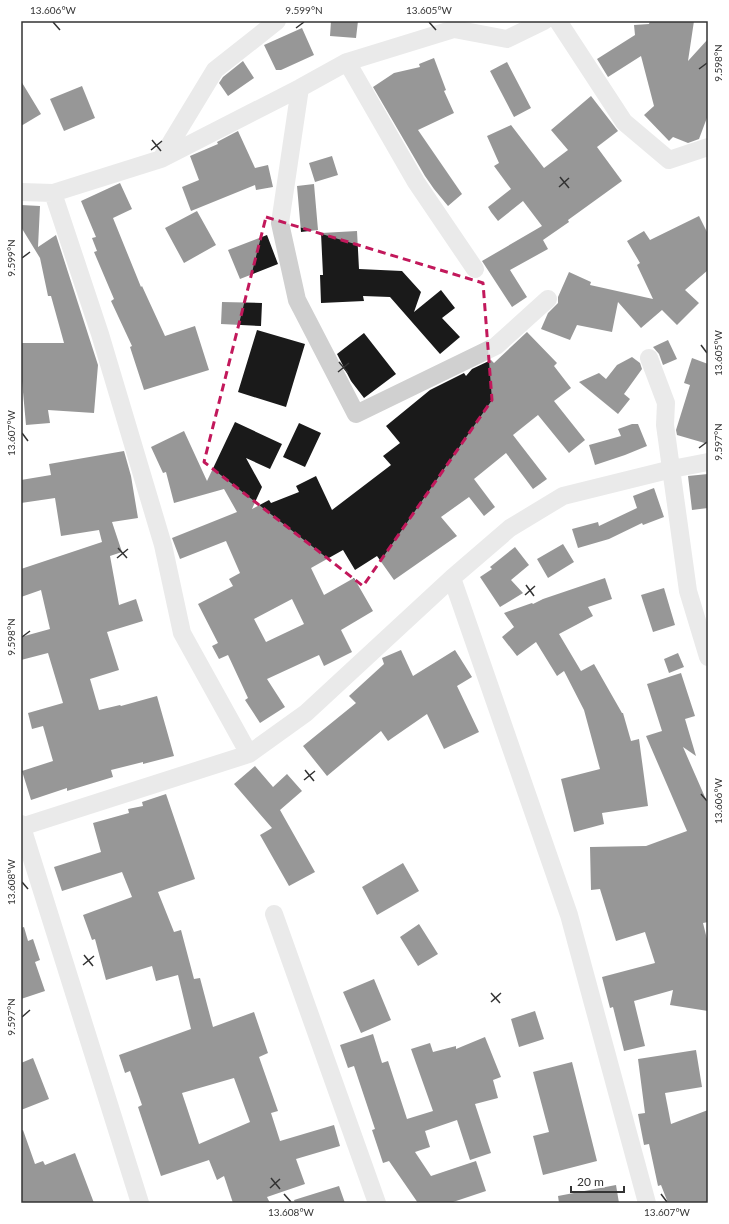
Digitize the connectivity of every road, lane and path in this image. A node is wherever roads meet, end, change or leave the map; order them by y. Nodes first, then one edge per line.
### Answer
1 (278, 21) edge
2 (544, 21) edge
3 (558, 21) edge
4 (347, 62) junction
5 (300, 88) junction
6 (708, 147) edge
7 (161, 158) junction
8 (21, 192) edge
9 (53, 193) junction
10 (475, 269) dead end
11 (548, 299) dead end
12 (649, 358) dead end
13 (708, 462) edge
14 (672, 470) junction
15 (452, 578) junction
16 (708, 657) edge
17 (250, 754) junction
18 (21, 825) edge
19 (274, 914) dead end
20 (140, 1203) edge
21 (377, 1203) edge
22 (647, 1203) edge

1 - 7 street
2 - 4 street
3 - 6 street
4 - 5 street
4 - 10 street
5 - 7 street
5 - 11 street
7 - 9 street
8 - 9 street
9 - 17 street
12 - 14 street
13 - 14 street
14 - 15 street
14 - 16 street
15 - 17 street
15 - 22 street
17 - 18 street
18 - 20 street
19 - 21 street

